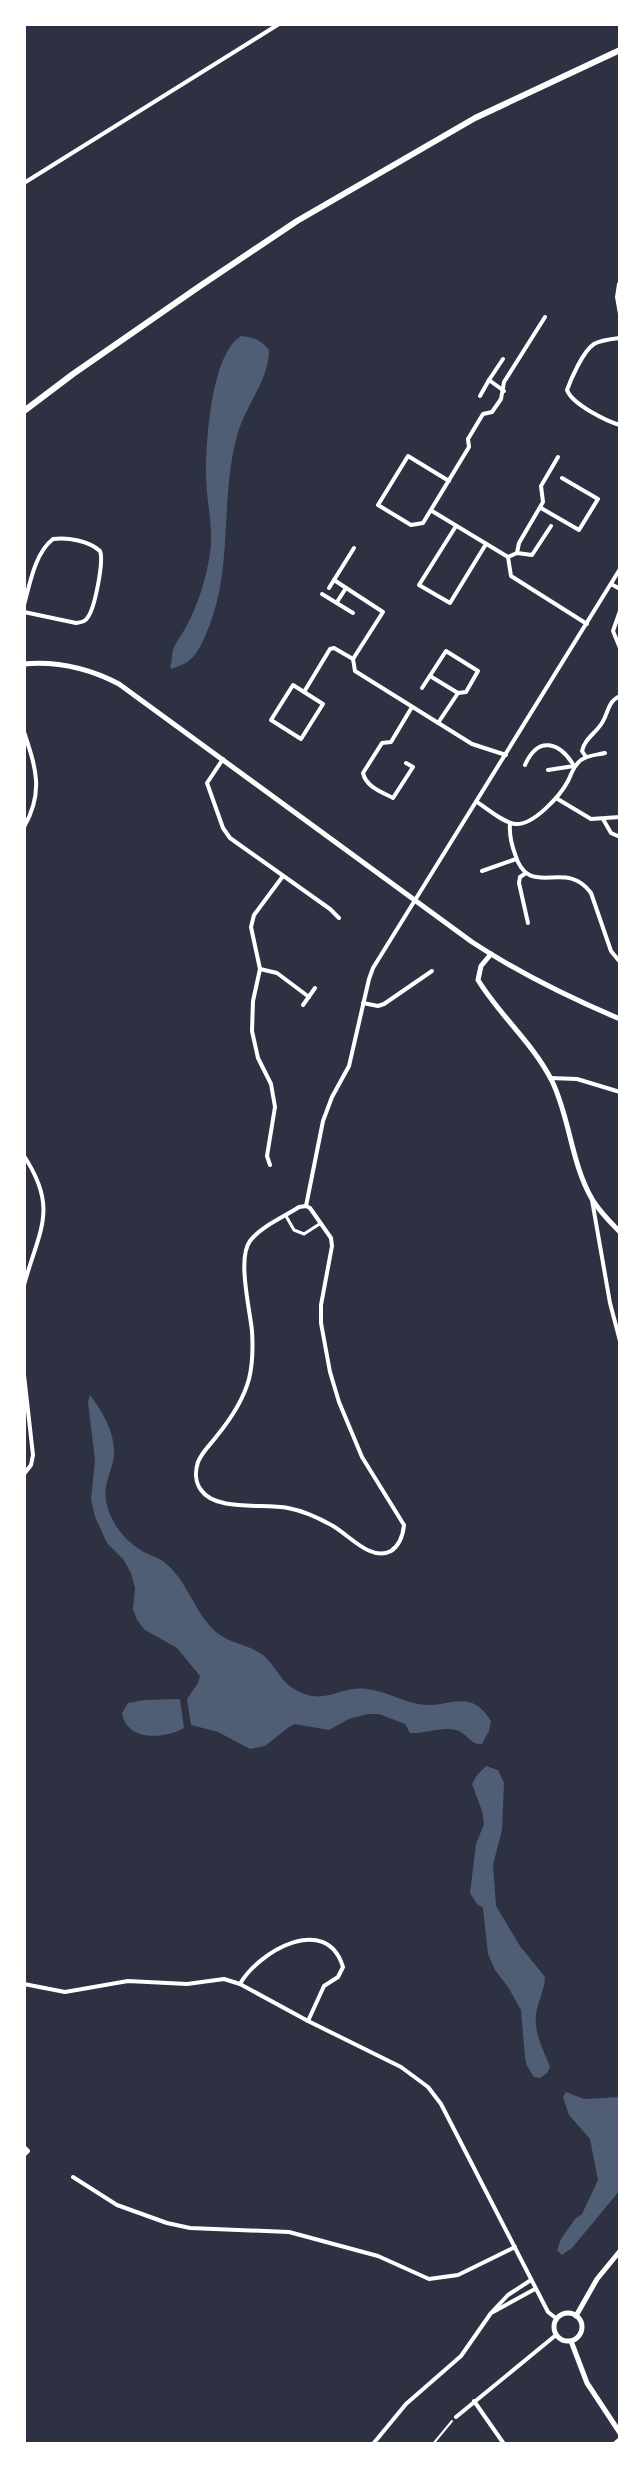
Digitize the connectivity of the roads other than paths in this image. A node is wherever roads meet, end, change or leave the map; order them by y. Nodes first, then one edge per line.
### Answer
1 (279, 24) edge
2 (620, 50) edge
3 (24, 183) edge
4 (619, 284) edge
5 (620, 314) edge
6 (545, 317) dead end
7 (620, 338) edge
8 (503, 359) dead end
9 (489, 380) junction
10 (504, 391) junction
11 (480, 396) dead end
12 (24, 411) edge
13 (620, 425) edge
14 (558, 457) dead end
15 (562, 478) dead end
16 (449, 481) junction
17 (541, 508) junction
18 (431, 510) junction
19 (456, 526) junction
20 (551, 526) dead end
21 (486, 544) junction
22 (354, 548) dead end
23 (517, 553) junction
24 (508, 557) junction
25 (620, 569) edge
26 (334, 580) junction
27 (611, 584) junction
28 (329, 588) dead end
29 (346, 588) junction
30 (620, 589) edge
31 (322, 594) dead end
32 (337, 602) junction
33 (24, 605) edge
34 (620, 611) edge
35 (24, 612) edge
36 (353, 613) dead end
37 (587, 624) junction
38 (620, 648) edge
39 (353, 659) junction
40 (24, 664) edge
41 (430, 676) junction
42 (422, 688) dead end
43 (304, 692) junction
44 (458, 693) junction
45 (620, 696) edge
46 (412, 707) junction
47 (438, 723) junction
48 (24, 732) edge
49 (605, 753) dead end
50 (506, 755) junction
51 (586, 757) junction
52 (223, 759) junction
53 (406, 763) dead end
54 (525, 765) dead end
55 (574, 766) junction
56 (548, 770) dead end
57 (556, 798) junction
58 (477, 802) junction
59 (620, 817) edge
60 (603, 819) junction
61 (510, 823) junction
62 (24, 827) edge
63 (620, 837) edge
64 (516, 859) junction
65 (482, 871) dead end
66 (526, 873) junction
67 (283, 876) junction
68 (415, 900) junction
69 (339, 918) dead end
70 (528, 923) dead end
71 (491, 954) junction
72 (620, 962) edge
73 (260, 969) junction
74 (432, 971) dead end
75 (315, 988) dead end
76 (309, 997) junction
77 (363, 1003) junction
78 (303, 1005) dead end
79 (620, 1019) edge
80 (550, 1078) junction
81 (620, 1092) edge
82 (24, 1156) edge
83 (270, 1165) dead end
84 (592, 1198) junction
85 (306, 1206) junction
86 (286, 1216) junction
87 (321, 1223) junction
88 (620, 1232) edge
89 (32, 1257) junction
90 (24, 1266) edge
91 (24, 1285) edge
92 (24, 1291) edge
93 (24, 1301) edge
94 (620, 1341) edge
95 (24, 1375) edge
96 (24, 1474) edge
97 (24, 1984) edge
98 (240, 1984) junction
99 (308, 2021) junction
100 (24, 2147) edge
101 (24, 2155) edge
102 (73, 2177) dead end
103 (515, 2247) junction
104 (620, 2251) edge
105 (531, 2280) junction
106 (536, 2289) junction
107 (491, 2313) junction
108 (576, 2316) junction
109 (557, 2319) junction
110 (556, 2335) junction
111 (571, 2341) junction
112 (474, 2401) junction
113 (456, 2417) road end
114 (620, 2433) edge
115 (620, 2439) edge
116 (373, 2444) edge
117 (503, 2444) edge
118 (614, 2444) edge

1 - 3 street
2 - 12 main road
4 - 5 street
6 - 10 street
7 - 13 street
8 - 9 street
9 - 10 street
9 - 11 street
10 - 16 street
14 - 17 street
15 - 17 street
16 - 18 street
16 - 18 street
17 - 23 street
18 - 19 street
19 - 21 street
19 - 21 street
20 - 23 street
21 - 24 street
22 - 26 street
23 - 24 street
24 - 37 street
25 - 27 street
26 - 28 street
26 - 29 street
27 - 30 street
27 - 37 street
29 - 32 street
29 - 39 street
31 - 32 street
32 - 36 street
33 - 35 street
34 - 38 street
37 - 50 street
39 - 43 street
39 - 46 street
40 - 52 street
41 - 42 street
41 - 44 street
41 - 44 street
43 - 43 street
44 - 47 street
45 - 51 street
46 - 47 street
46 - 53 street
47 - 50 street
48 - 62 street
49 - 51 street
50 - 58 street
51 - 55 street
52 - 67 street
52 - 68 street
54 - 55 street
55 - 56 street
55 - 57 street
57 - 60 street
57 - 61 street
58 - 61 street
58 - 68 street
59 - 60 street
60 - 63 street
61 - 64 street
64 - 65 street
64 - 66 street
66 - 70 street
66 - 72 street
67 - 69 street
67 - 73 street
68 - 71 street
68 - 77 street
71 - 79 street
71 - 80 street
73 - 76 street
73 - 83 street
74 - 77 street
75 - 76 street
76 - 78 street
77 - 85 street
80 - 81 street
80 - 84 street
82 - 89 street
84 - 88 street
84 - 94 street
85 - 86 street
85 - 87 street
86 - 87 street
86 - 87 street
89 - 90 street
89 - 91 street
92 - 93 street
95 - 96 street
97 - 98 street
98 - 99 street
98 - 99 street
99 - 103 street
100 - 101 street
102 - 103 street
103 - 105 street
104 - 108 street
105 - 106 street
105 - 107 street
106 - 107 street
106 - 109 street
107 - 116 street
108 - 109 street
108 - 111 street
109 - 110 street
110 - 111 street
110 - 112 street
111 - 114 street
112 - 113 street
112 - 117 street
115 - 118 street

